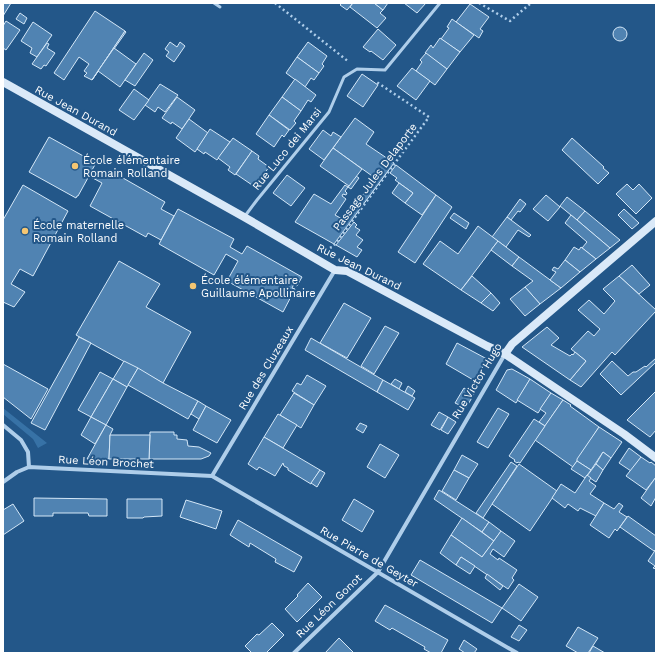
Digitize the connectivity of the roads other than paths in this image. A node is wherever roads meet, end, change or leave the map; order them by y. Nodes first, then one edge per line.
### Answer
1 (214, 3) edge
2 (440, 3) edge
3 (220, 7) dead end
4 (3, 82) edge
5 (244, 217) junction
6 (656, 221) edge
7 (335, 270) junction
8 (505, 354) junction
9 (3, 425) edge
10 (656, 458) edge
11 (29, 467) junction
12 (212, 476) junction
13 (3, 482) edge
14 (378, 572) junction
15 (294, 653) edge
16 (517, 653) edge

1 - 3 lane
2 - 5 lane, Rue Luco dei Marsi
4 - 5 street, Rue Jean Durand
5 - 7 street, Rue Jean Durand
6 - 8 street, Rue Victor Hugo
7 - 8 street, Rue Jean Durand
7 - 12 street, Rue des Cluzeaux
8 - 10 street, Rue Jean Durand
8 - 14 street, Rue Victor Hugo
9 - 11 street
11 - 12 street, Rue Léon Brochet
11 - 13 street, Rue Léon Brochet
12 - 14 street, Rue Pierre de Geyter
14 - 15 street, Rue Léon Gonot
14 - 16 street, Rue Pierre de Geyter

